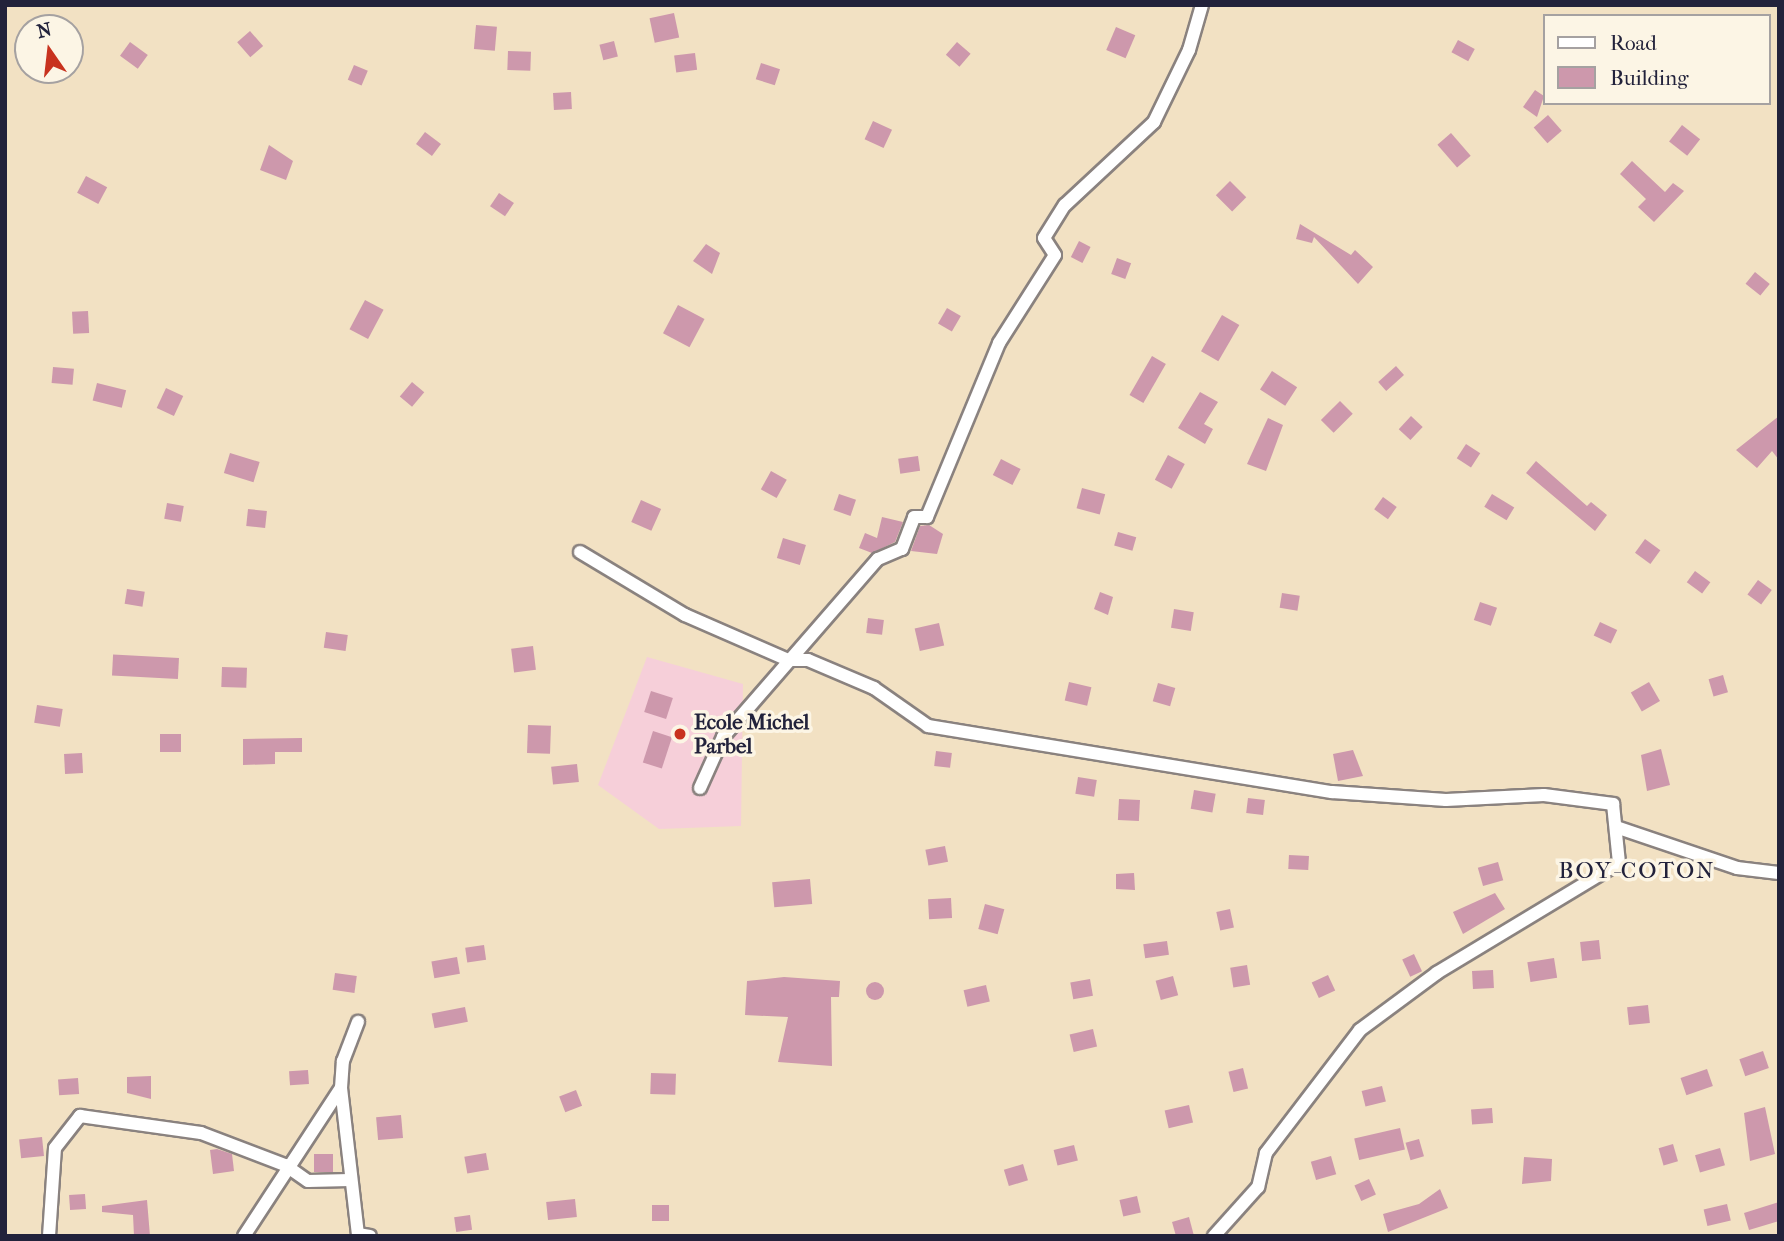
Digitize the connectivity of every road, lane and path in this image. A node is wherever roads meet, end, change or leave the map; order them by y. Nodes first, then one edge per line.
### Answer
1 (1202, 5) edge
2 (580, 552) dead end
3 (788, 660) junction
4 (700, 788) dead end
5 (1616, 827) junction
6 (1779, 873) edge
7 (358, 1023) dead end
8 (341, 1088) junction
9 (285, 1165) junction
10 (350, 1180) junction
11 (48, 1236) edge
12 (244, 1236) edge
13 (370, 1236) edge
14 (1214, 1236) edge

1 - 3 street
2 - 3 street
3 - 4 street
3 - 5 street
5 - 6 street
5 - 14 street
7 - 8 street
8 - 9 street
8 - 10 street
9 - 10 street
9 - 11 street
9 - 12 street
10 - 13 street

